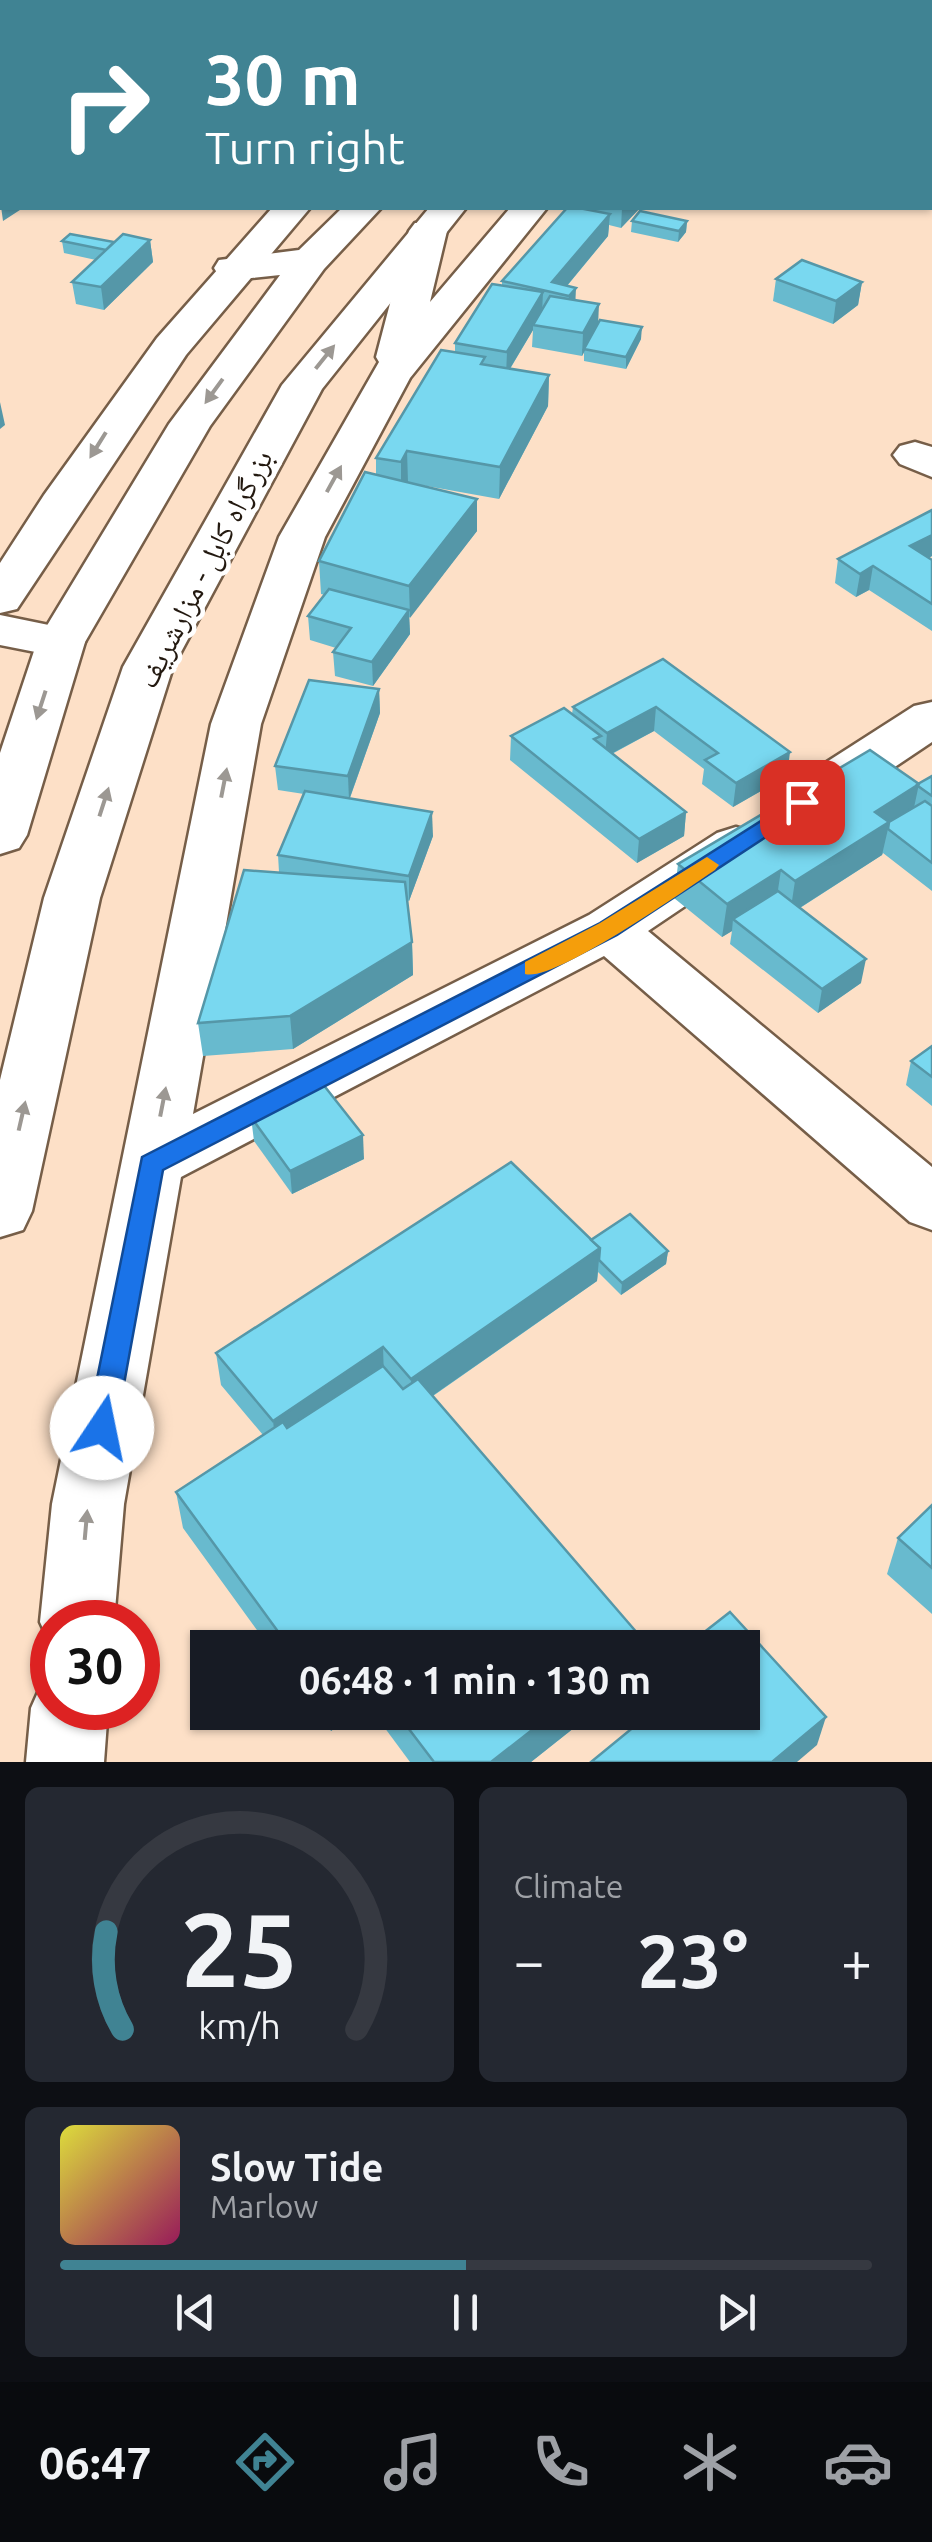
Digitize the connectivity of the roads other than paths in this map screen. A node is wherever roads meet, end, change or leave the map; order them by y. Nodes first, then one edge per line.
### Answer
1 (290, 210) edge
2 (361, 210) edge
3 (528, 210) edge
4 (438, 219) edge
5 (310, 260) junction
6 (233, 268) junction
7 (391, 374) junction
8 (0, 600) edge
9 (0, 630) edge
10 (62, 642) junction
11 (932, 718) edge
12 (0, 836) edge
13 (608, 929) junction
14 (151, 1164) junction
15 (932, 1204) edge
16 (0, 1211) edge
17 (79, 1600) edge
18 (68, 1730) edge
19 (65, 1762) edge

1 - 6 main road
2 - 5 main road
3 - 7 main road
4 - 7 main road
16 -> 4 main road, بزرگراه کابل - مزارشریف
5 - 6 main road
5 -> 10 main road
6 -> 8 main road
14 -> 7 main road
9 - 10 main road
10 -> 12 main road
11 - 13 main road
13 - 14 main road
13 - 15 main road
17 -> 14 main road
18 - 19 main road

